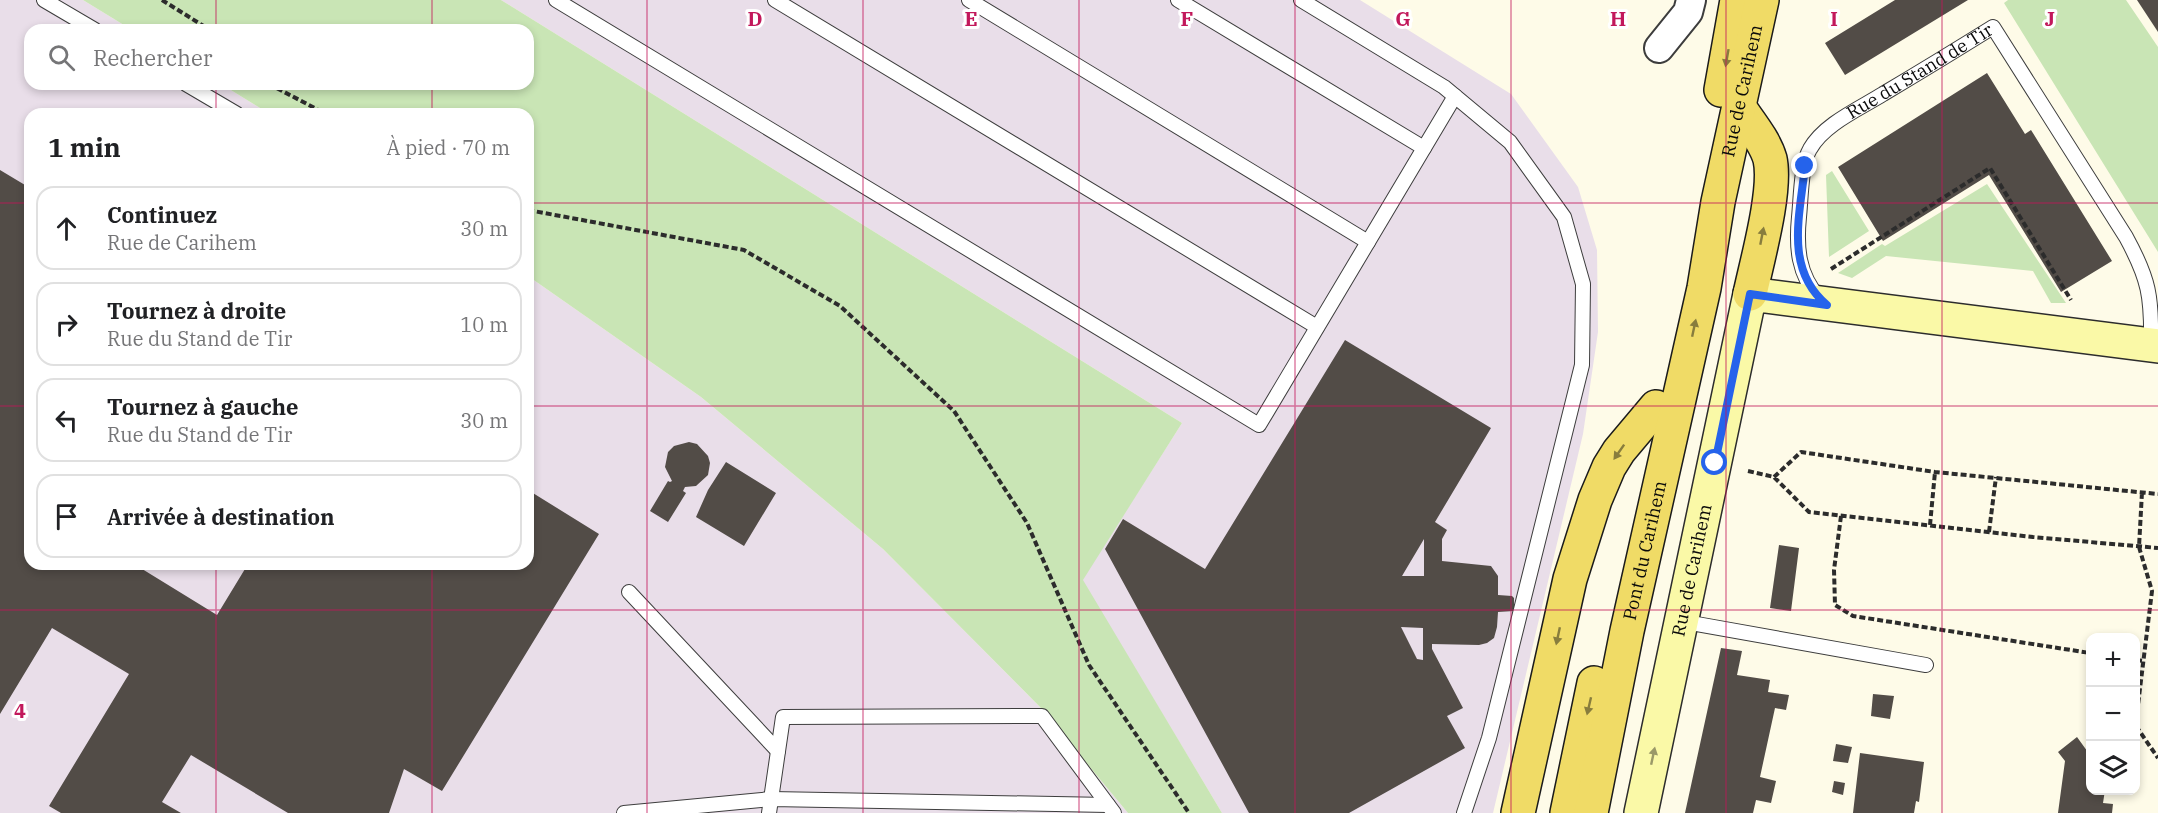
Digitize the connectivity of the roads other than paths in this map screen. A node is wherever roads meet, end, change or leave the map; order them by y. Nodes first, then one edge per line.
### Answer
1 (44, 0) edge
2 (556, 0) edge
3 (775, 0) edge
4 (969, 0) edge
5 (1178, 0) edge
6 (1301, 0) edge
7 (1691, 0) edge
8 (1737, 0) edge
9 (1762, 0) edge
10 (85, 24) edge
11 (1659, 48) dead end
12 (196, 90) edge
13 (1455, 96) junction
14 (1739, 107) junction
15 (227, 108) edge
16 (1424, 148) junction
17 (1368, 242) junction
18 (1692, 291) junction
19 (1750, 294) junction
20 (1817, 294) junction
21 (1317, 327) junction
22 (2155, 345) edge
23 (1656, 407) junction
24 (629, 592) dead end
25 (1680, 621) junction
26 (1617, 630) junction
27 (1926, 665) dead end
28 (778, 751) junction
29 (770, 806) edge
30 (1111, 809) edge
31 (624, 813) edge
32 (1464, 813) edge
33 (1518, 813) edge
34 (1567, 813) edge
35 (1591, 813) edge
36 (1641, 813) edge

1 - 10 lane
2 - 21 lane
3 - 21 lane
4 - 17 lane
5 - 16 lane
6 - 13 lane
7 - 11 street
8 -> 18 main road, Rue de Carihem
9 - 14 main road, Rue de Carihem
12 - 15 lane
13 - 16 lane
13 - 32 lane
14 - 18 main road, Rue de Carihem
19 -> 14 main road
16 - 17 lane
17 - 21 lane
18 - 23 main road, Pont du Carihem
26 -> 18 main road, Pont du Carihem
19 - 20 street, Rue du Stand de Tir
19 - 25 street, Rue de Carihem
20 - 22 street, Rue du Stand de Tir
20 - 22 lane, Rue du Stand de Tir
23 - 26 main road, Pont du Carihem
23 -> 33 main road
24 - 28 lane
25 - 27 lane
36 -> 25 street, Rue de Carihem
26 -> 34 main road, Pont du Carihem
26 - 35 main road, Pont du Carihem
28 - 29 lane
28 - 30 lane
29 - 30 lane
29 - 31 lane

